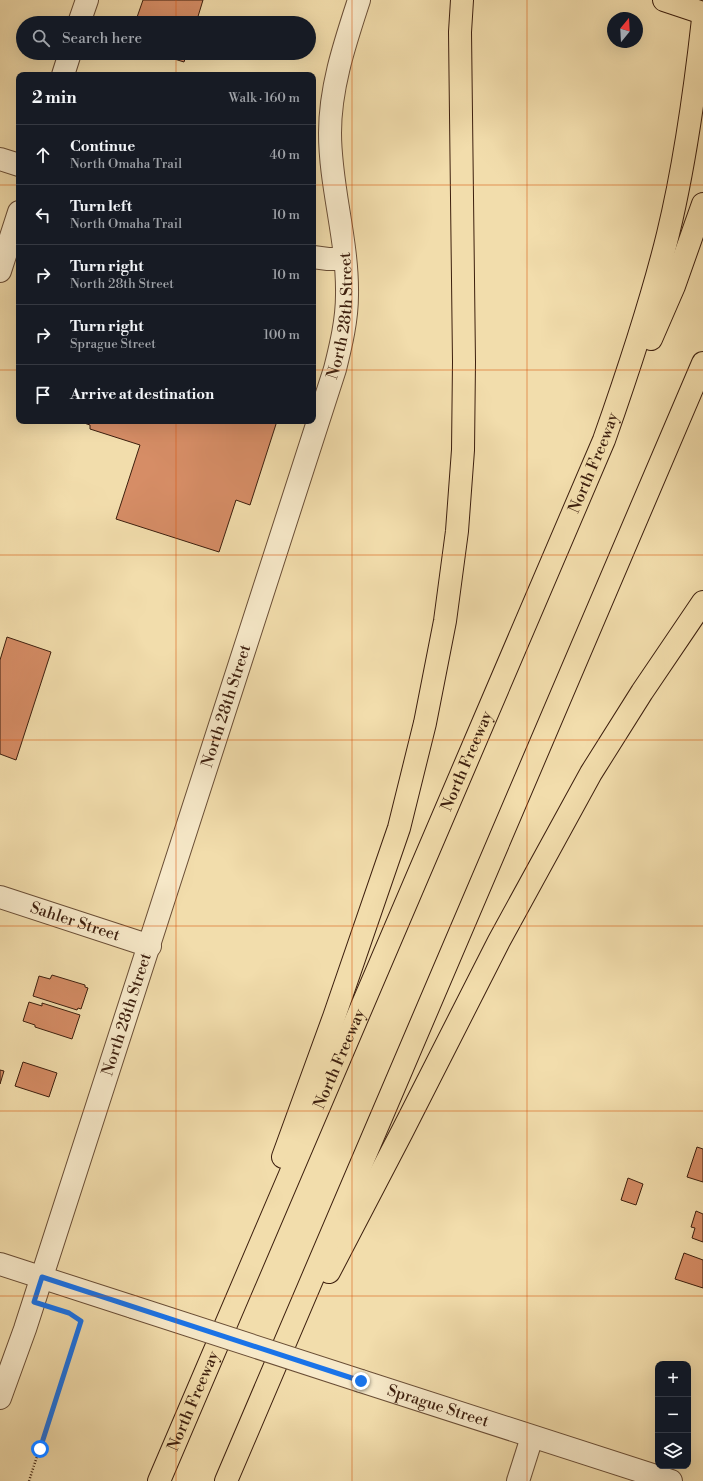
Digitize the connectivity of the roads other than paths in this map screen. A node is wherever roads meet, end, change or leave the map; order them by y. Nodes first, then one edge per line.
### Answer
1 (87, 0) edge
2 (359, 0) edge
3 (462, 0) edge
4 (664, 0) edge
5 (703, 13) edge
6 (81, 16) edge
7 (703, 19) edge
8 (68, 60) edge
9 (64, 72) edge
10 (0, 159) edge
11 (16, 164) edge
12 (703, 204) edge
13 (16, 221) edge
14 (316, 258) edge
15 (345, 259) junction
16 (0, 272) edge
17 (703, 363) edge
18 (604, 440) junction
19 (703, 602) edge
20 (0, 897) edge
21 (150, 946) junction
22 (0, 1264) edge
23 (42, 1277) junction
24 (0, 1398) edge
25 (193, 1401) junction
26 (251, 1422) junction
27 (532, 1437) junction
28 (629, 1475) edge
29 (159, 1481) edge
30 (226, 1481) edge
31 (518, 1481) edge
32 (671, 1481) edge

1 - 6 street
2 - 15 street, North 28th Street
3 - 25 main road
4 - 5 main road
7 - 18 main road, North Freeway
8 - 9 street
10 - 11 street
12 - 18 main road
13 - 16 street
14 - 15 street
15 - 21 street, North 28th Street
17 - 26 main road
18 - 25 main road, North Freeway
19 - 26 main road
20 - 21 street, Sahler Street
21 - 23 street, North 28th Street
22 - 23 street, Sprague Street
23 - 24 street, North 28th Street
23 - 27 street, Sprague Street, bridge
25 - 29 main road, North Freeway
26 - 30 main road
27 - 28 street, Sprague Street
27 - 31 street
28 - 32 street, Sprague Street

